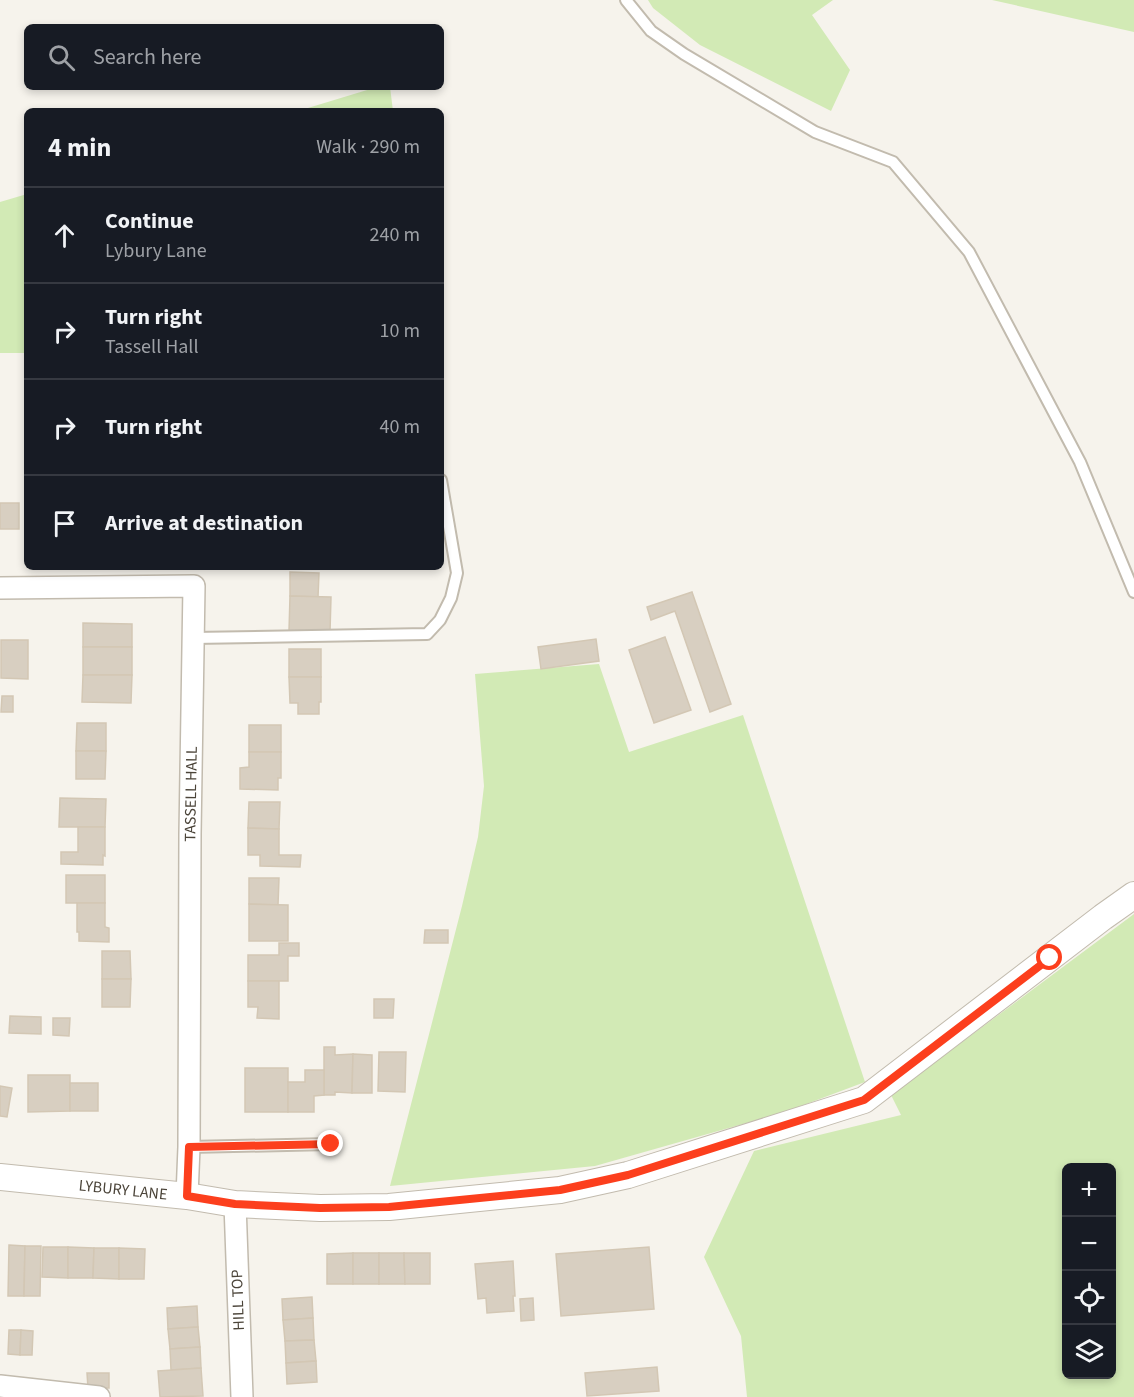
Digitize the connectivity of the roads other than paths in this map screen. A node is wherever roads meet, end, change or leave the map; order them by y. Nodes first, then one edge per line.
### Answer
1 (626, 0) edge
2 (444, 497) edge
3 (0, 588) edge
4 (1134, 592) edge
5 (193, 639) junction
6 (1134, 895) edge
7 (331, 1144) dead end
8 (189, 1147) junction
9 (0, 1177) edge
10 (187, 1196) junction
11 (235, 1204) junction
12 (0, 1386) edge
13 (99, 1397) edge
14 (242, 1397) edge

1 - 4 lane
2 - 5 lane
3 - 5 street, TASSELL HALL
5 - 8 street, TASSELL HALL
6 - 11 street, LYBURY LANE
7 - 8 lane
8 - 10 street, TASSELL HALL
9 - 10 street, LYBURY LANE
10 - 11 street, LYBURY LANE
11 - 14 street, HILL TOP
12 - 13 street

